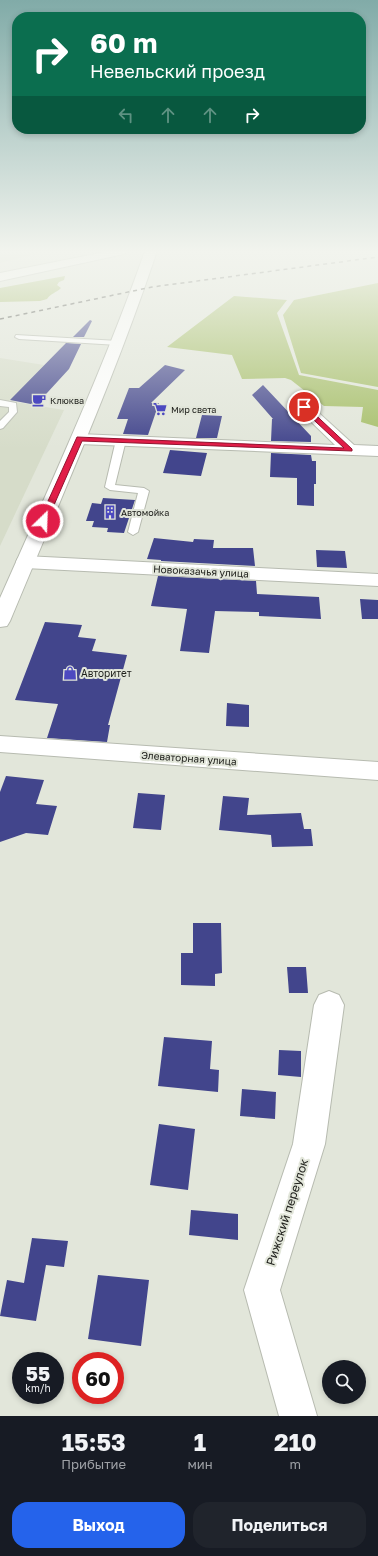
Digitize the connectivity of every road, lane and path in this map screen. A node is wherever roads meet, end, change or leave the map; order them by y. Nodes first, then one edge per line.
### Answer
1 (128, 317) edge
2 (19, 336) dead end
3 (118, 343) junction
4 (0, 403) edge
5 (304, 407) dead end
6 (0, 426) edge
7 (79, 439) junction
8 (121, 440) junction
9 (350, 450) junction
10 (378, 451) edge
11 (133, 532) dead end
12 (25, 562) junction
13 (378, 580) edge
14 (0, 621) edge
15 (0, 744) edge
16 (378, 771) edge
17 (329, 1005) dead end
18 (298, 1416) edge

1 - 3 street
2 - 3 lane
3 - 7 street
4 - 6 lane
5 - 9 street
7 - 8 street
7 - 12 street
8 - 9 street
8 - 11 lane
9 - 10 street
12 - 13 street, Новоказачья улица
12 - 14 street
15 - 16 street, Элеваторная улица
17 - 18 street, Рижский переулок

